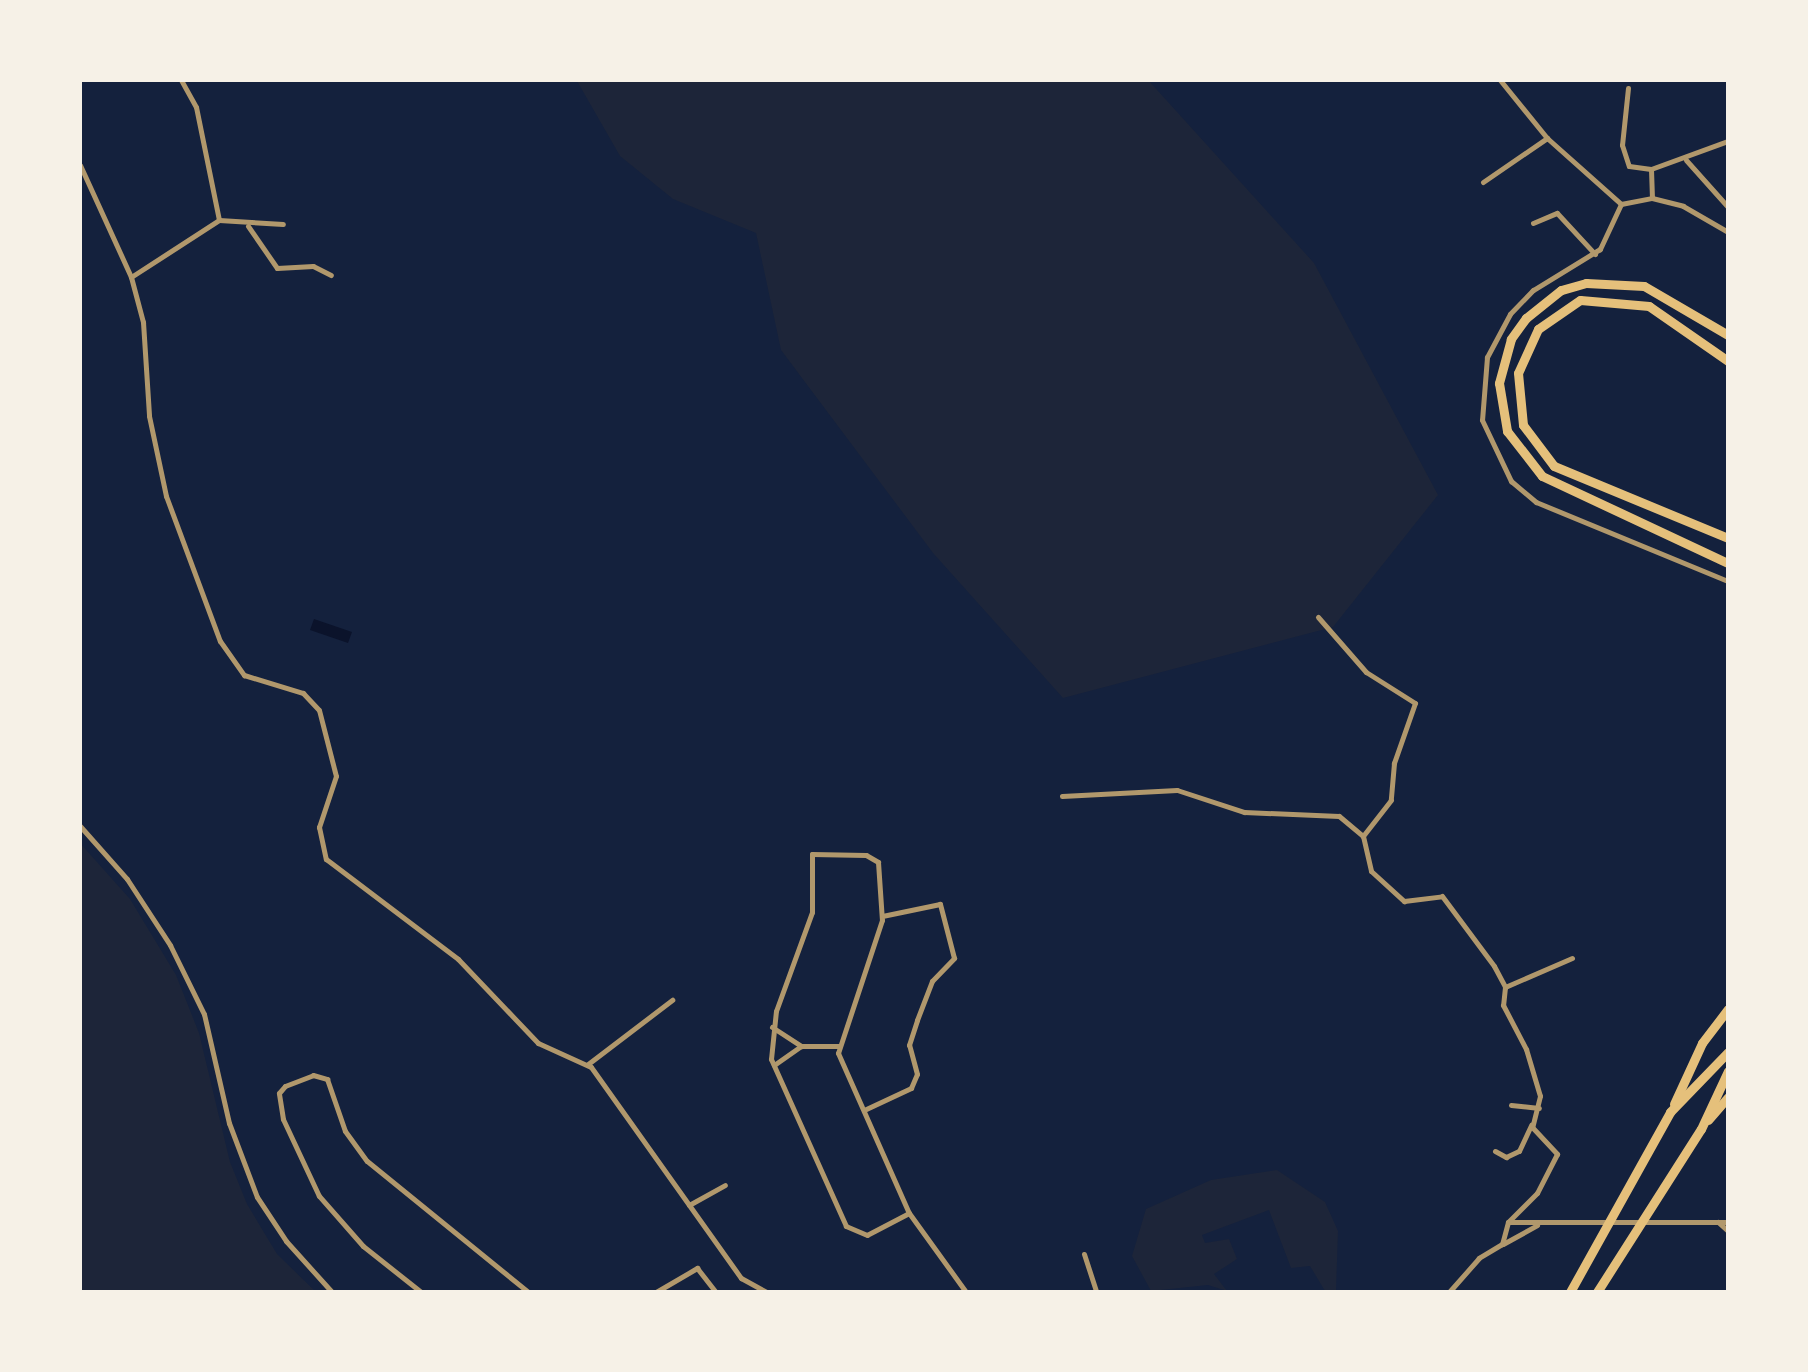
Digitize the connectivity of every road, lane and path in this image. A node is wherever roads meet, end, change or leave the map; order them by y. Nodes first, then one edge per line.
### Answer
1 (181, 80) edge
2 (1500, 80) edge
3 (1628, 88) dead end
4 (1547, 138) junction
5 (1727, 141) edge
6 (1686, 160) junction
7 (80, 165) edge
8 (1651, 169) junction
9 (1483, 182) dead end
10 (1652, 198) junction
11 (1621, 204) junction
12 (1727, 207) edge
13 (219, 220) junction
14 (1533, 223) dead end
15 (284, 224) dead end
16 (248, 226) junction
17 (1727, 232) edge
18 (1595, 254) junction
19 (331, 275) dead end
20 (131, 277) junction
21 (1727, 335) edge
22 (1727, 361) edge
23 (1727, 538) edge
24 (1727, 563) edge
25 (1727, 581) edge
26 (1318, 618) dead end
27 (1062, 796) dead end
28 (80, 827) edge
29 (1363, 836) junction
30 (882, 916) junction
31 (1572, 958) dead end
32 (1504, 987) junction
33 (672, 1000) dead end
34 (1727, 1009) edge
35 (772, 1027) junction
36 (801, 1046) junction
37 (838, 1046) junction
38 (1727, 1052) edge
39 (588, 1064) junction
40 (774, 1065) junction
41 (1727, 1071) edge
42 (1727, 1097) edge
43 (1511, 1105) dead end
44 (1539, 1108) junction
45 (864, 1110) junction
46 (1670, 1112) junction
47 (1531, 1125) junction
48 (1700, 1129) junction
49 (1495, 1151) dead end
50 (725, 1185) dead end
51 (689, 1205) junction
52 (909, 1213) junction
53 (1508, 1222) junction
54 (1715, 1222) junction
55 (1727, 1222) edge
56 (1537, 1225) junction
57 (1727, 1231) edge
58 (1502, 1244) junction
59 (1084, 1254) dead end
60 (332, 1292) edge
61 (421, 1292) edge
62 (528, 1292) edge
63 (656, 1292) edge
64 (716, 1292) edge
65 (766, 1292) edge
66 (966, 1292) edge
67 (1096, 1292) edge
68 (1450, 1292) edge
69 (1570, 1292) edge
70 (1597, 1292) edge

1 - 13 street
2 - 4 street
3 - 8 street
4 - 9 street
4 - 11 street
5 - 6 street
6 - 8 street
6 - 12 street
7 - 20 street
8 - 10 street
10 - 11 street
10 - 17 street
11 - 18 street
13 - 16 street
13 - 20 street
14 - 18 street
15 - 16 street
16 - 19 street
18 - 25 street
20 - 39 street
21 - 24 highway
22 - 23 highway
26 - 29 street
27 - 29 street
28 - 60 street
29 - 32 street
30 - 35 street
30 - 37 street
30 - 45 street
31 - 32 street
32 - 44 street
33 - 39 street
34 - 46 highway
35 - 36 street
35 - 40 street
36 - 37 street
36 - 40 street
37 - 45 street
38 - 46 highway
39 - 51 street
40 - 52 street
41 - 48 highway
42 - 48 highway
43 - 44 street
44 - 47 street
45 - 52 street
46 - 69 highway
47 - 49 street
47 - 53 street
48 - 70 highway
50 - 51 street
51 - 65 street
52 - 66 street
53 - 56 street
53 - 58 street
54 - 55 street
54 - 56 street
54 - 57 street
56 - 58 street
58 - 68 street
59 - 67 street
61 - 62 street
63 - 64 street

